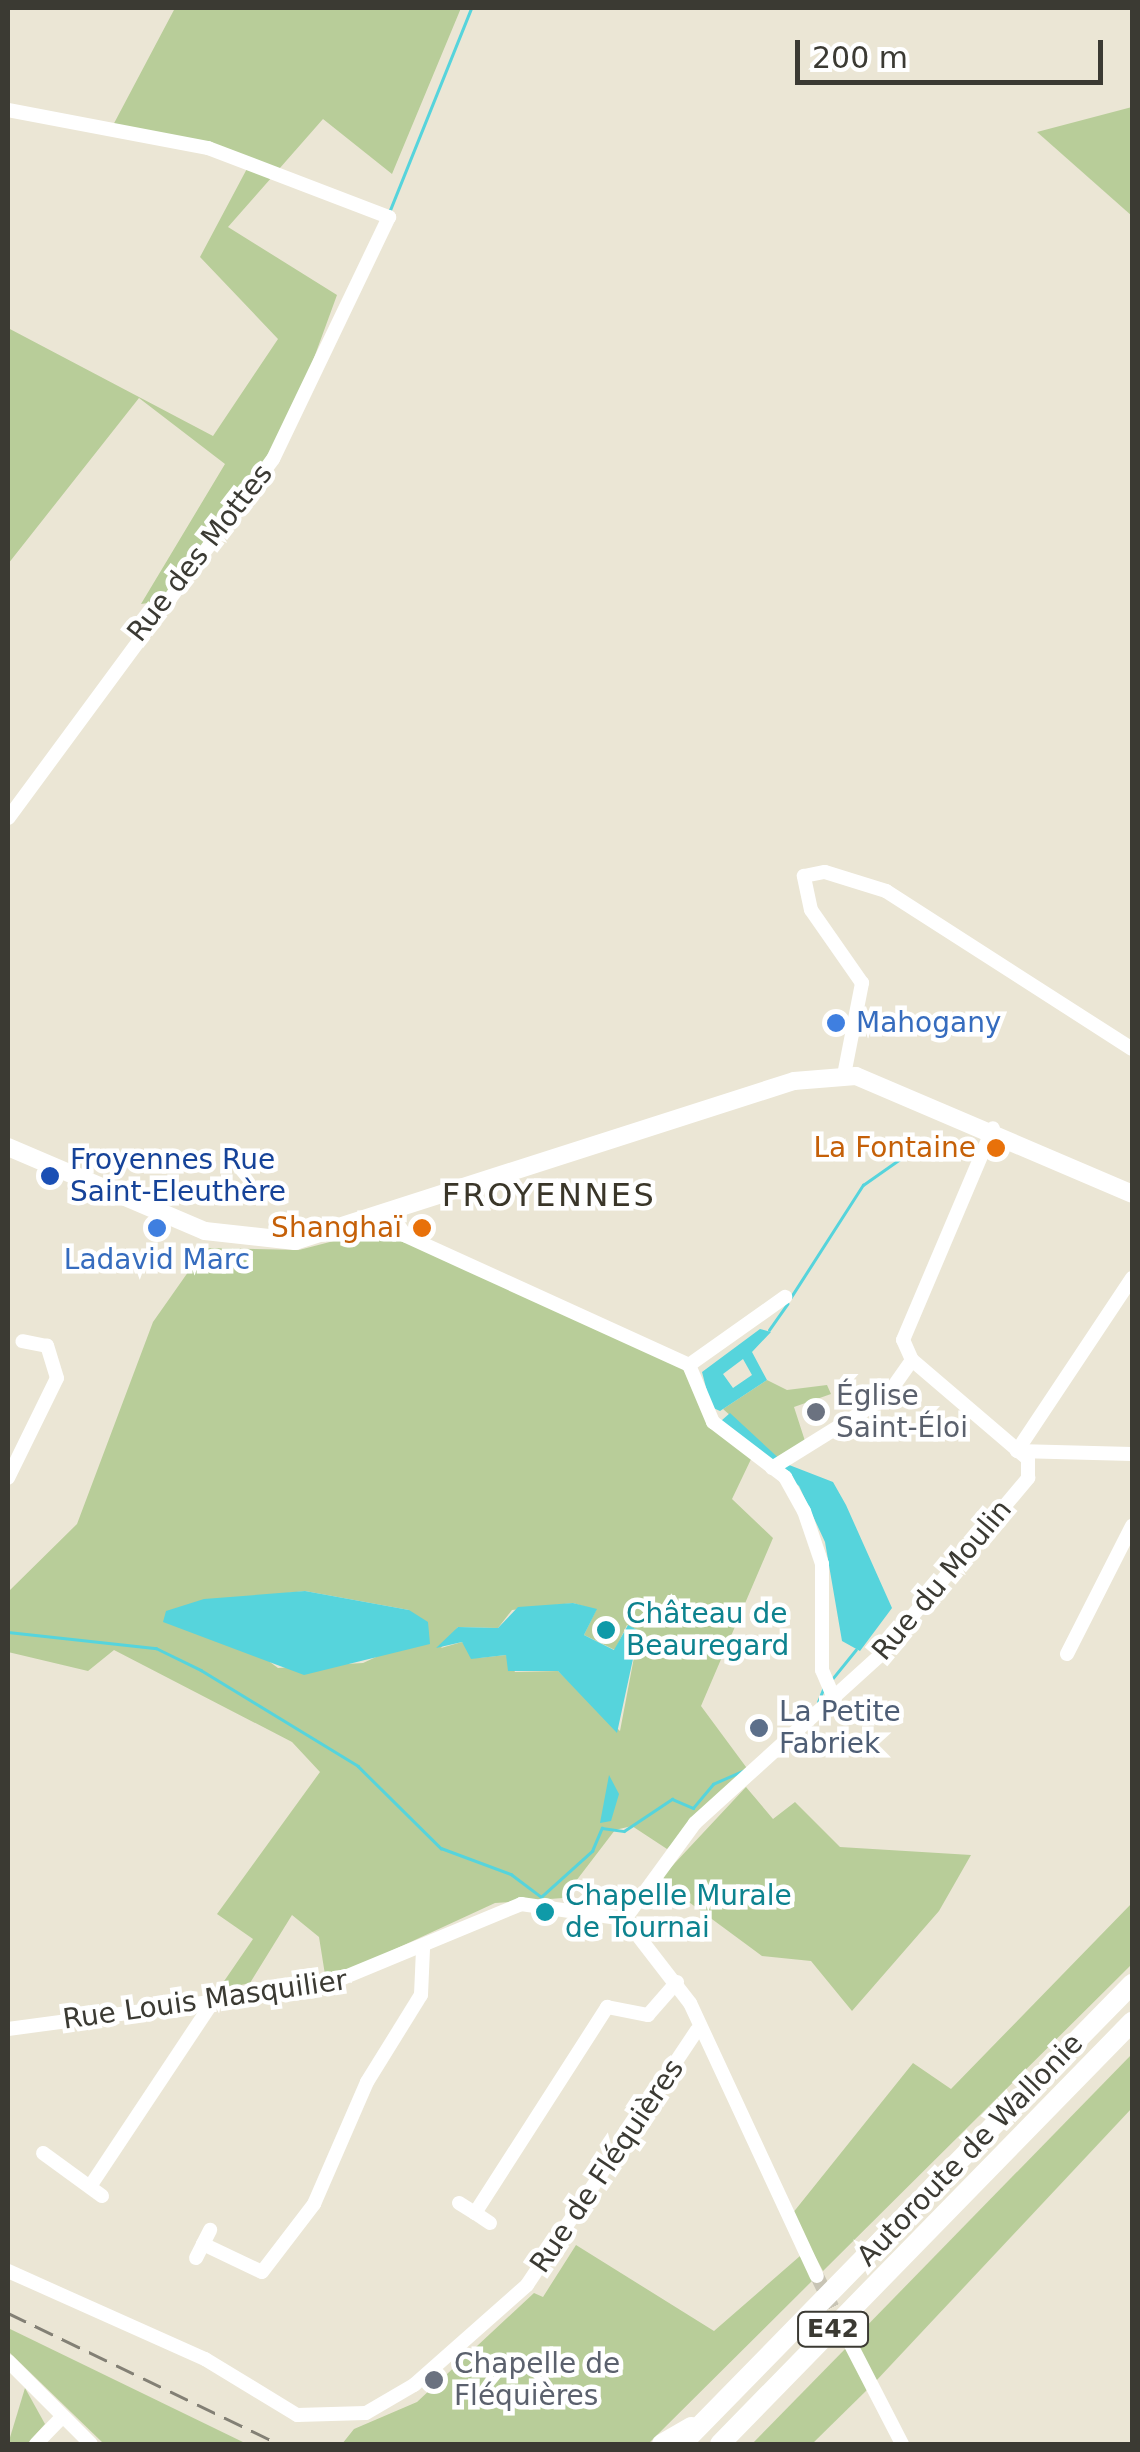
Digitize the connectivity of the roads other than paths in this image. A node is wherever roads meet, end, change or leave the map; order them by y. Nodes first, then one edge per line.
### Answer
1 (8, 110) edge
2 (8, 818) edge
3 (1132, 1049) edge
4 (844, 1075) junction
5 (993, 1127) junction
6 (8, 1147) edge
7 (1132, 1194) edge
8 (392, 1216) junction
9 (1132, 1278) edge
10 (785, 1297) dead end
11 (22, 1342) dead end
12 (912, 1360) junction
13 (689, 1365) junction
14 (1017, 1451) junction
15 (1132, 1454) edge
16 (12, 1457) edge
17 (778, 1464) junction
18 (8, 1478) edge
19 (1132, 1526) edge
20 (1068, 1654) dead end
21 (830, 1690) junction
22 (625, 1919) junction
23 (423, 1949) junction
24 (676, 1982) junction
25 (1132, 1984) edge
26 (216, 1997) junction
27 (1132, 2022) edge
28 (8, 2029) edge
29 (697, 2030) junction
30 (43, 2153) dead end
31 (459, 2203) dead end
32 (474, 2213) junction
33 (490, 2223) dead end
34 (203, 2244) dead end
35 (8, 2271) edge
36 (817, 2276) tunnel mouth
37 (852, 2345) tunnel mouth
38 (8, 2361) edge
39 (62, 2416) junction
40 (710, 2416) junction
41 (36, 2444) edge
42 (91, 2444) edge
43 (662, 2444) edge
44 (682, 2444) edge
45 (720, 2444) edge
46 (902, 2444) edge

1 - 2 street, Rue des Mottes
3 - 4 street
4 - 5 main road
4 - 8 main road
5 - 7 main road
5 - 12 street
6 - 8 main road
8 - 13 street
9 - 14 street
10 - 13 street
11 - 16 street
12 - 14 street
12 - 17 street
13 - 17 street
14 - 15 street
14 - 21 street, Rue du Moulin
16 - 18 street
17 - 21 street
19 - 20 street
21 - 22 street, Rue du Moulin
22 - 23 street, Rue Louis Masquilier
22 - 24 street
23 - 26 street, Rue Louis Masquilier
23 - 34 street
24 - 29 street
24 - 32 street
25 - 40 highway, Autoroute de Wallonie / E42
26 - 28 street, Rue Louis Masquilier
26 - 30 street
27 - 45 highway, Autoroute de Wallonie / E42
29 - 35 street, Rue de Fléquières
29 - 36 street
31 - 32 street
32 - 33 street
37 - 46 street
38 - 39 street
39 - 41 street
39 - 42 street
40 - 43 highway
40 - 44 highway, Autoroute de Wallonie / E42

